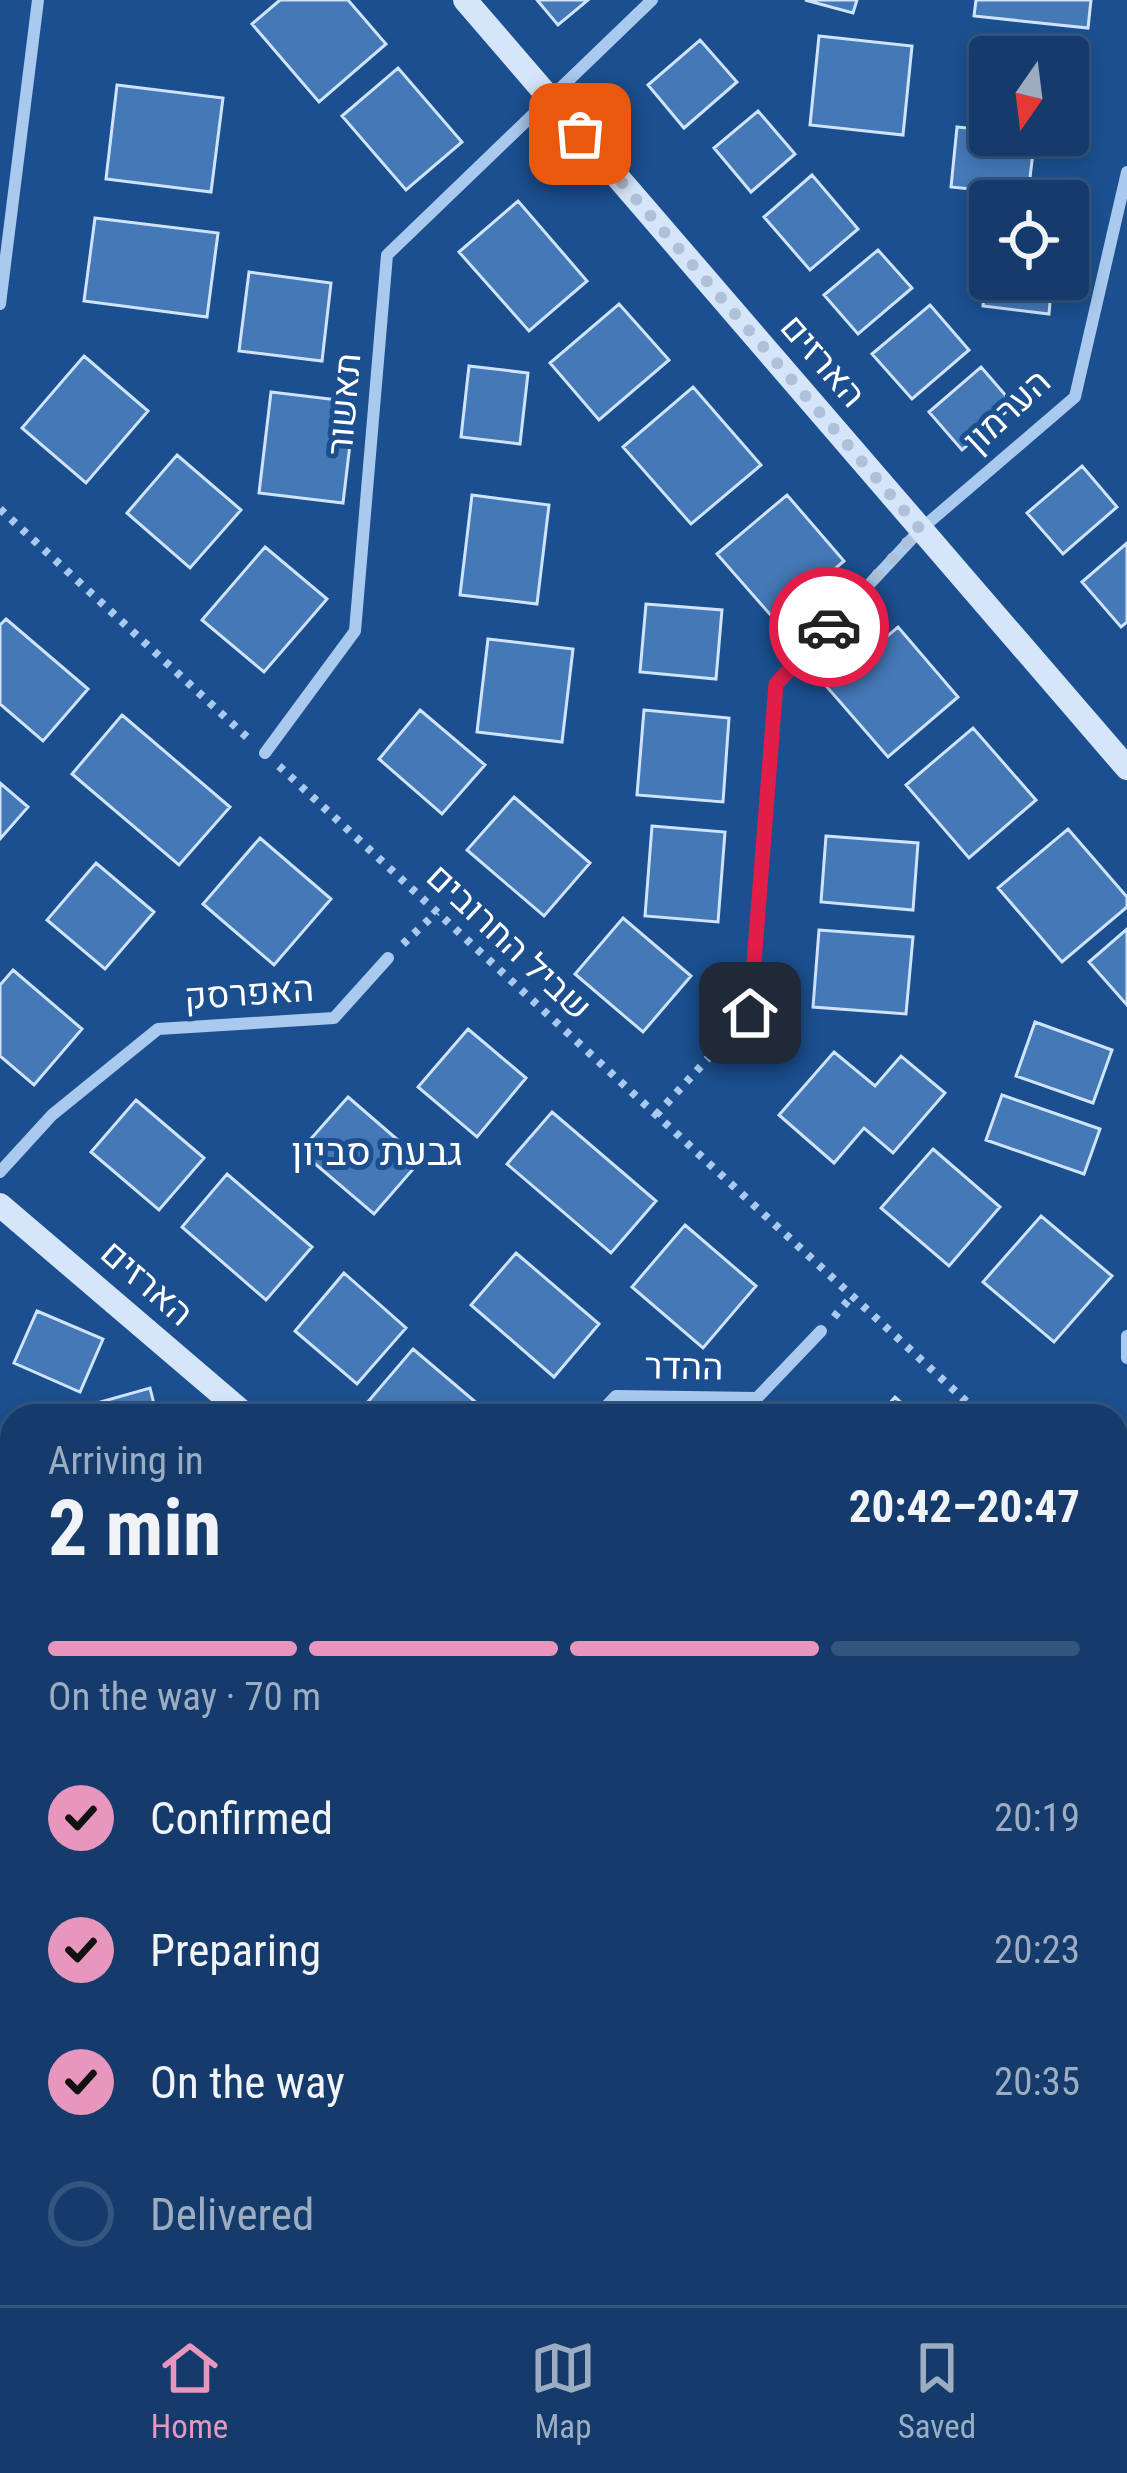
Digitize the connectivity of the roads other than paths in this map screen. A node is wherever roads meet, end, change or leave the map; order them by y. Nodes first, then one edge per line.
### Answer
1 (38, 0) edge
2 (465, 0) edge
3 (652, 0) edge
4 (549, 98) junction
5 (1127, 172) edge
6 (0, 304) edge
7 (920, 529) junction
8 (265, 754) road end
9 (1127, 768) edge
10 (388, 958) road end
11 (750, 1013) road end
12 (0, 1172) edge
13 (0, 1205) edge
14 (821, 1331) dead end
15 (1127, 1336) edge
16 (1127, 1358) edge
17 (233, 1404) edge
18 (608, 1404) edge

1 - 6 street
2 - 4 street, הארזים
3 - 4 street, תאשור
4 - 7 street, הארזים
4 - 8 street, תאשור
5 - 7 street, הערמון
7 - 9 street, הארזים
7 - 11 street, הערמון
10 - 12 street, האפרסק
13 - 17 street, הארזים
14 - 18 street, ההדר
15 - 16 street

